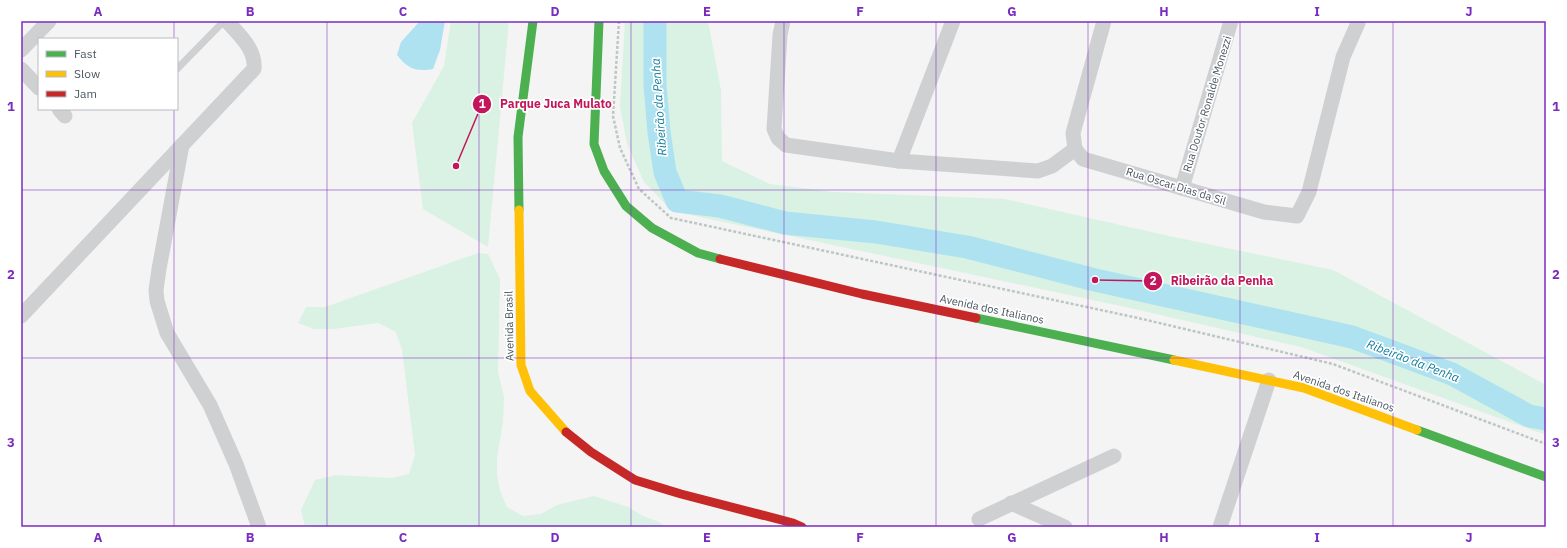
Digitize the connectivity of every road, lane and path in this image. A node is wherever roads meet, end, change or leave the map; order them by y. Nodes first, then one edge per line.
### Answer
1 (49, 21) edge
2 (224, 21) edge
3 (227, 21) edge
4 (533, 21) edge
5 (599, 21) edge
6 (619, 21) edge
7 (783, 21) edge
8 (953, 21) edge
9 (1104, 21) edge
10 (1231, 21) edge
11 (1357, 21) edge
12 (21, 50) edge
13 (178, 68) edge
14 (21, 69) edge
15 (38, 87) edge
16 (182, 145) junction
17 (1075, 149) junction
18 (899, 161) junction
19 (1182, 188) junction
20 (21, 316) edge
21 (1269, 380) junction
22 (1546, 444) edge
23 (1114, 456) dead end
24 (1546, 477) edge
25 (1011, 503) junction
26 (979, 519) dead end
27 (258, 527) edge
28 (802, 527) edge
29 (1065, 527) edge
30 (1220, 527) edge

1 - 12 street
2 - 13 lane
3 - 16 street
4 - 28 main road, Avenida Brasil
5 - 21 main road, Avenida dos Italianos
6 - 22 path
7 - 18 street
8 - 18 street
9 - 17 street
10 - 19 street, Rua Doutor Ronalde Monezzi
11 - 19 street, Rua Oscar Dias da Sil
14 - 15 street
16 - 20 street
16 - 27 street
17 - 18 street
17 - 19 street, Rua Oscar Dias da Sil
21 - 24 main road, Avenida dos Italianos
21 - 30 street
23 - 25 street
25 - 26 street
25 - 29 street

